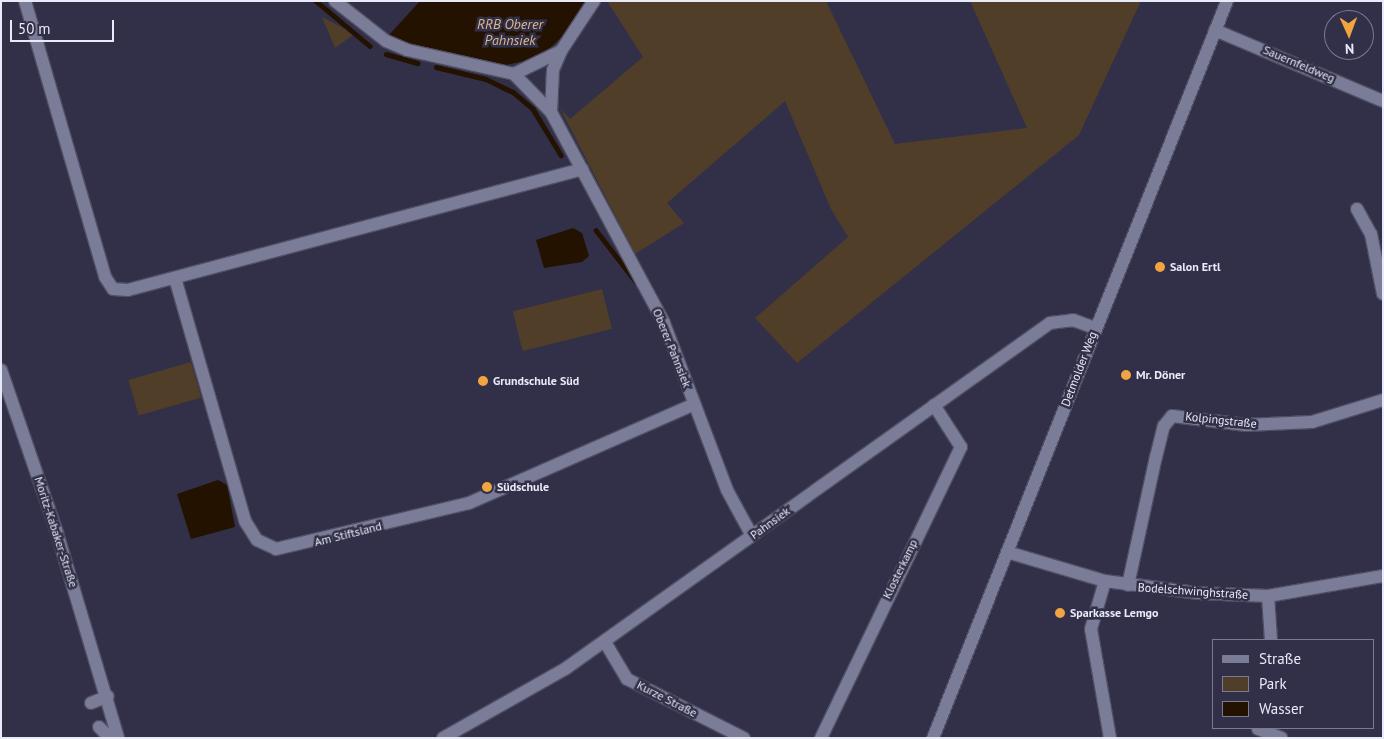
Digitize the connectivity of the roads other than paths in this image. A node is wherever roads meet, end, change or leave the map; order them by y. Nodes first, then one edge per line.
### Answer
1 (25, 1) edge
2 (335, 1) edge
3 (594, 1) edge
4 (1227, 1) edge
5 (1215, 30) junction
6 (560, 51) junction
7 (514, 74) junction
8 (1383, 101) edge
9 (551, 112) junction
10 (582, 169) junction
11 (1357, 208) dead end
12 (175, 278) junction
13 (1383, 294) edge
14 (1095, 328) junction
15 (1, 370) edge
16 (1383, 400) edge
17 (694, 404) junction
18 (934, 405) junction
19 (752, 536) junction
20 (1007, 552) junction
21 (1383, 576) edge
22 (1105, 581) junction
23 (1128, 586) junction
24 (1268, 596) junction
25 (1271, 639) edge
26 (605, 642) junction
27 (108, 696) junction
28 (91, 703) dead end
29 (99, 727) dead end
30 (1257, 732) edge
31 (1108, 737) edge
32 (110, 738) edge
33 (118, 738) edge
34 (443, 738) edge
35 (744, 738) edge
36 (820, 738) edge
37 (933, 738) edge
38 (1281, 738) edge

1 - 12 street
2 - 7 street
3 - 6 street
4 - 5 street, Detmolder Weg
5 - 8 street, Sauernfeldweg
5 - 14 street, Detmolder Weg
6 - 7 street
6 - 9 street
7 - 9 street, Oberer Pahnsiek
9 - 10 street, Oberer Pahnsiek
10 - 12 street
10 - 17 street, Oberer Pahnsiek
11 - 13 street
12 - 17 street, Am Stiftsland
14 - 18 street, Pahnsiek
14 - 20 street, Detmolder Weg
15 - 27 street, Moritz-Kabaker-Straße
16 - 23 street, Kolpingstraße
17 - 19 street, Oberer Pahnsiek
18 - 19 street, Pahnsiek
18 - 36 street, Klosterkamp
19 - 26 street, Pahnsiek
20 - 22 street, Bodelschwinghstraße
20 - 37 street, Detmolder Weg
21 - 24 street, Bodelschwinghstraße
22 - 23 street, Bodelschwinghstraße
22 - 31 street
23 - 24 street, Bodelschwinghstraße
24 - 25 street
26 - 34 street, Pahnsiek
26 - 35 street, Kurze Straße
27 - 28 street
27 - 33 street, Moritz-Kabaker-Straße
29 - 32 street
30 - 38 street

